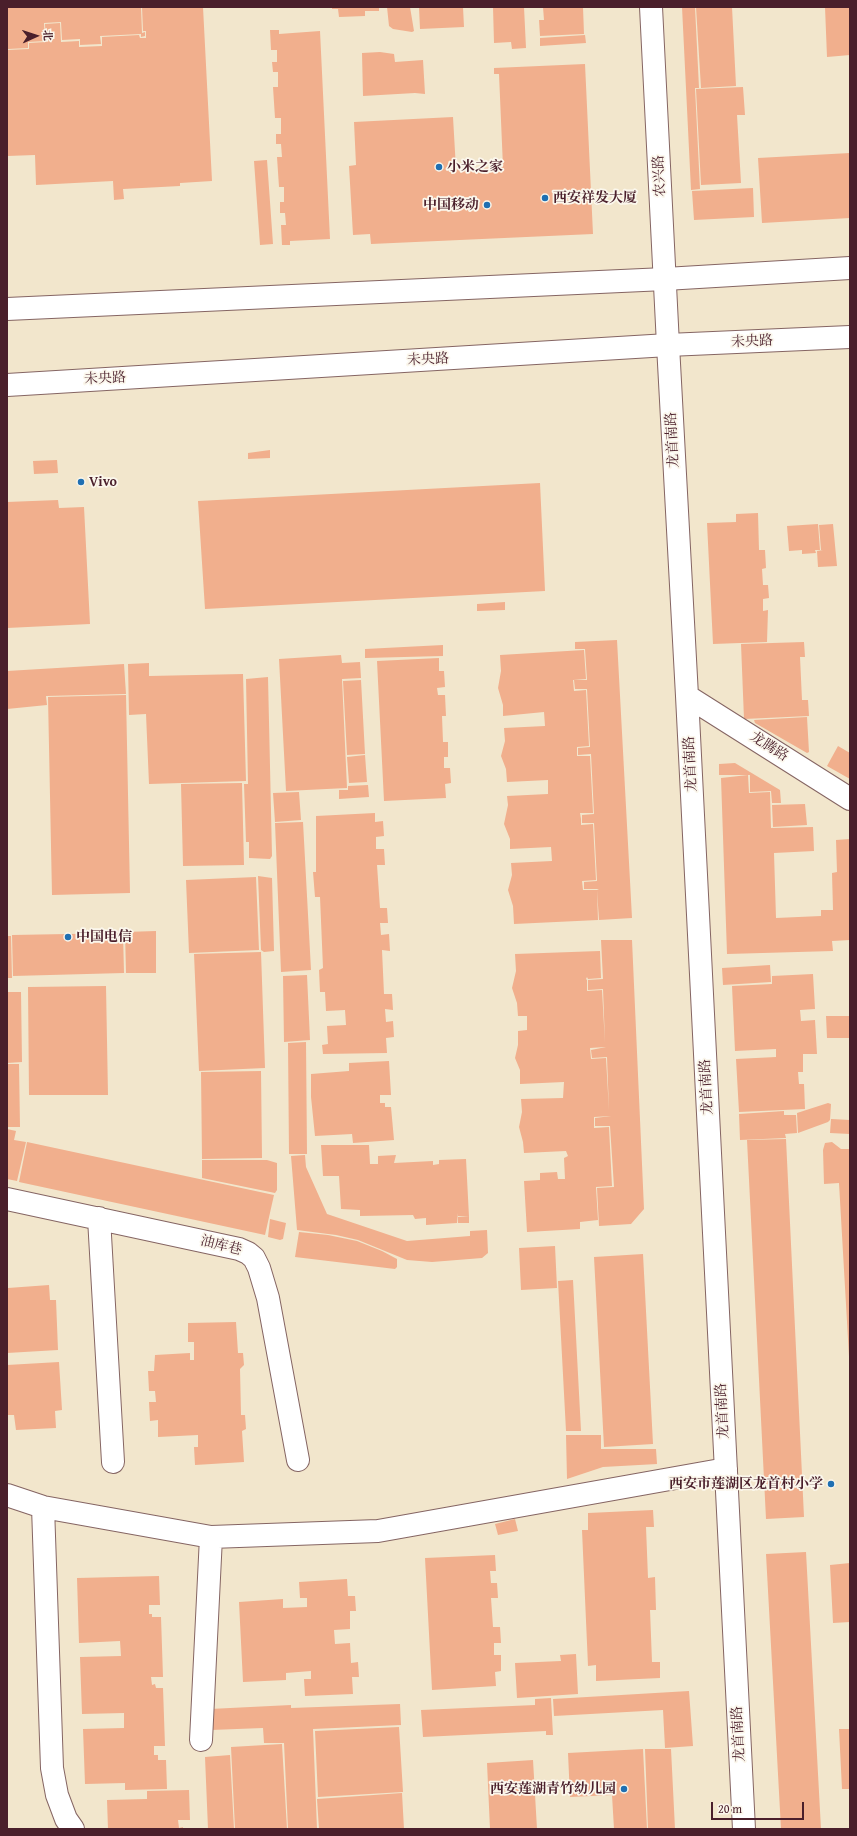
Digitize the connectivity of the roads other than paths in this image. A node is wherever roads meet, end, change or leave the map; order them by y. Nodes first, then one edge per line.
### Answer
1 (651, 7) edge
2 (850, 268) edge
3 (665, 279) junction
4 (7, 309) edge
5 (850, 337) edge
6 (668, 346) junction
7 (7, 385) edge
8 (687, 696) junction
9 (850, 799) edge
10 (7, 1199) edge
11 (99, 1218) junction
12 (298, 1460) dead end
13 (113, 1462) dead end
14 (726, 1469) junction
15 (7, 1495) edge
16 (43, 1507) junction
17 (211, 1537) junction
18 (201, 1740) dead end
19 (73, 1829) edge
20 (744, 1829) edge

1 - 3 street, 农兴路
2 - 3 street
3 - 4 street
3 - 6 street, 农兴路
5 - 6 street, 未央路
6 - 7 street, 未央路
6 - 8 street, 龙首南路
8 - 9 street, 龙腾路
8 - 14 street, 龙首南路
10 - 11 street, 油库巷
11 - 12 street, 油库巷
11 - 13 street
14 - 17 street
14 - 20 street, 龙首南路
15 - 16 street
16 - 17 street
16 - 19 street
17 - 18 street

